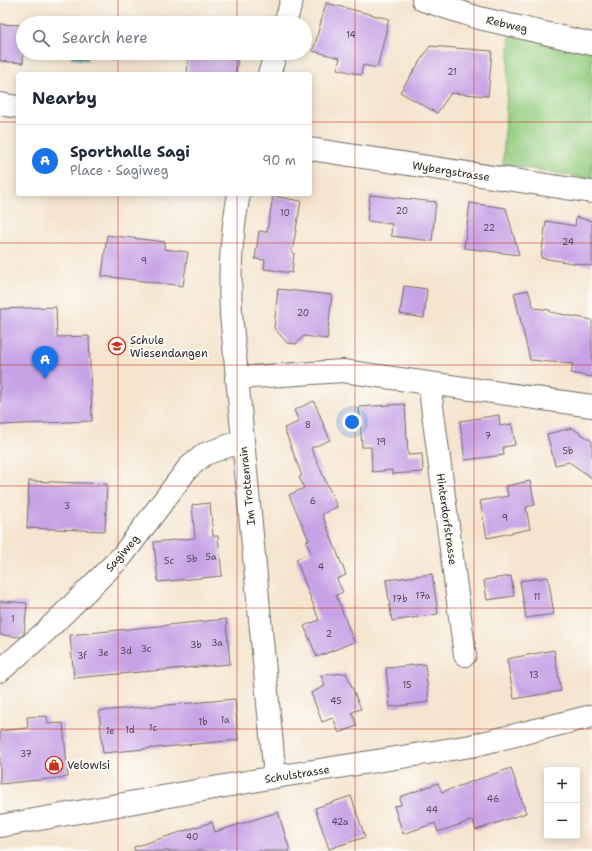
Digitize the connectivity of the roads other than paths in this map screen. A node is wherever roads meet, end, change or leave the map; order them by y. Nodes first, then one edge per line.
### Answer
1 (292, 0) edge
2 (422, 0) edge
3 (287, 16) edge
4 (592, 44) edge
5 (274, 60) edge
6 (270, 72) edge
7 (0, 104) edge
8 (16, 106) edge
9 (312, 149) edge
10 (592, 192) edge
11 (239, 196) edge
12 (236, 378) junction
13 (428, 383) junction
14 (592, 406) edge
15 (242, 442) junction
16 (465, 655) dead end
17 (0, 671) edge
18 (592, 716) edge
19 (275, 777) junction
20 (0, 826) edge

1 - 3 street
2 - 4 street, Rebweg
5 - 6 street
7 - 8 street
9 - 10 street, Wybergstrasse
11 - 12 street, Im Trottenrain
12 - 13 street
12 - 15 street, Im Trottenrain
13 - 14 street
13 - 16 street, Hinterdorfstrasse
15 - 17 street, Sagiweg
15 - 19 street, Im Trottenrain
18 - 19 street, Schulstrasse
19 - 20 street, Schulstrasse

